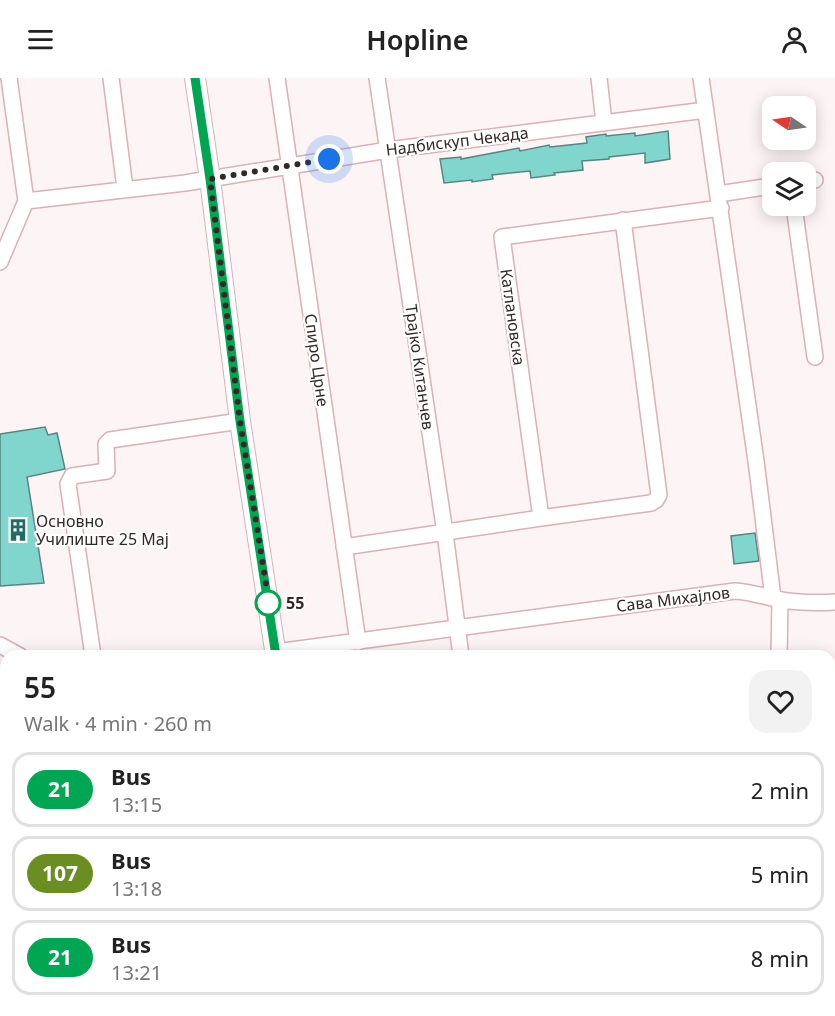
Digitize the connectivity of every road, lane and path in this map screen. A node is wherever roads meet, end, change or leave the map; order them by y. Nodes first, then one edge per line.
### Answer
1 (9, 78) edge
2 (111, 78) edge
3 (195, 78) edge
4 (277, 78) edge
5 (377, 78) edge
6 (599, 78) edge
7 (701, 78) edge
8 (705, 110) junction
9 (604, 123) junction
10 (388, 150) junction
11 (289, 166) junction
12 (210, 179) junction
13 (125, 189) junction
14 (762, 189) edge
15 (26, 201) junction
16 (719, 201) junction
17 (795, 216) edge
18 (623, 220) junction
19 (0, 262) edge
20 (814, 357) dead end
21 (240, 421) junction
22 (541, 518) junction
23 (445, 533) junction
24 (344, 547) junction
25 (776, 599) junction
26 (835, 602) edge
27 (457, 627) junction
28 (358, 642) junction
29 (92, 650) edge
30 (275, 650) edge
31 (303, 650) edge
32 (460, 650) edge
33 (776, 650) edge

1 - 15 street
2 - 13 street
3 - 12 main road
4 - 11 street, Спиро Црне
5 - 10 street, Трајко Китанчев
6 - 9 street
7 - 8 street
8 - 9 street, Надбискуп Чекада
8 - 16 street
9 - 10 street, Надбискуп Чекада
10 - 11 street, Надбискуп Чекада
10 - 23 street, Трајко Китанчев
11 - 12 street, Надбискуп Чекада
11 - 24 street, Спиро Црне
12 - 13 street, Надбискуп Чекада
12 - 21 main road
13 - 15 street, Надбискуп Чекада
14 - 16 street
15 - 19 street
16 - 18 street, Катлановска
16 - 25 street
17 - 20 street
18 - 22 street
18 - 22 street, Катлановска
21 - 29 street
21 - 30 main road
22 - 23 street
23 - 24 street
23 - 27 street, Трајко Китанчев
24 - 28 street, Спиро Црне
25 - 26 street, Сава Михајлов
25 - 27 street, Сава Михајлов
25 - 33 street
27 - 28 street, Сава Михајлов
27 - 32 street, Трајко Китанчев
28 - 31 street, Сава Михајлов

